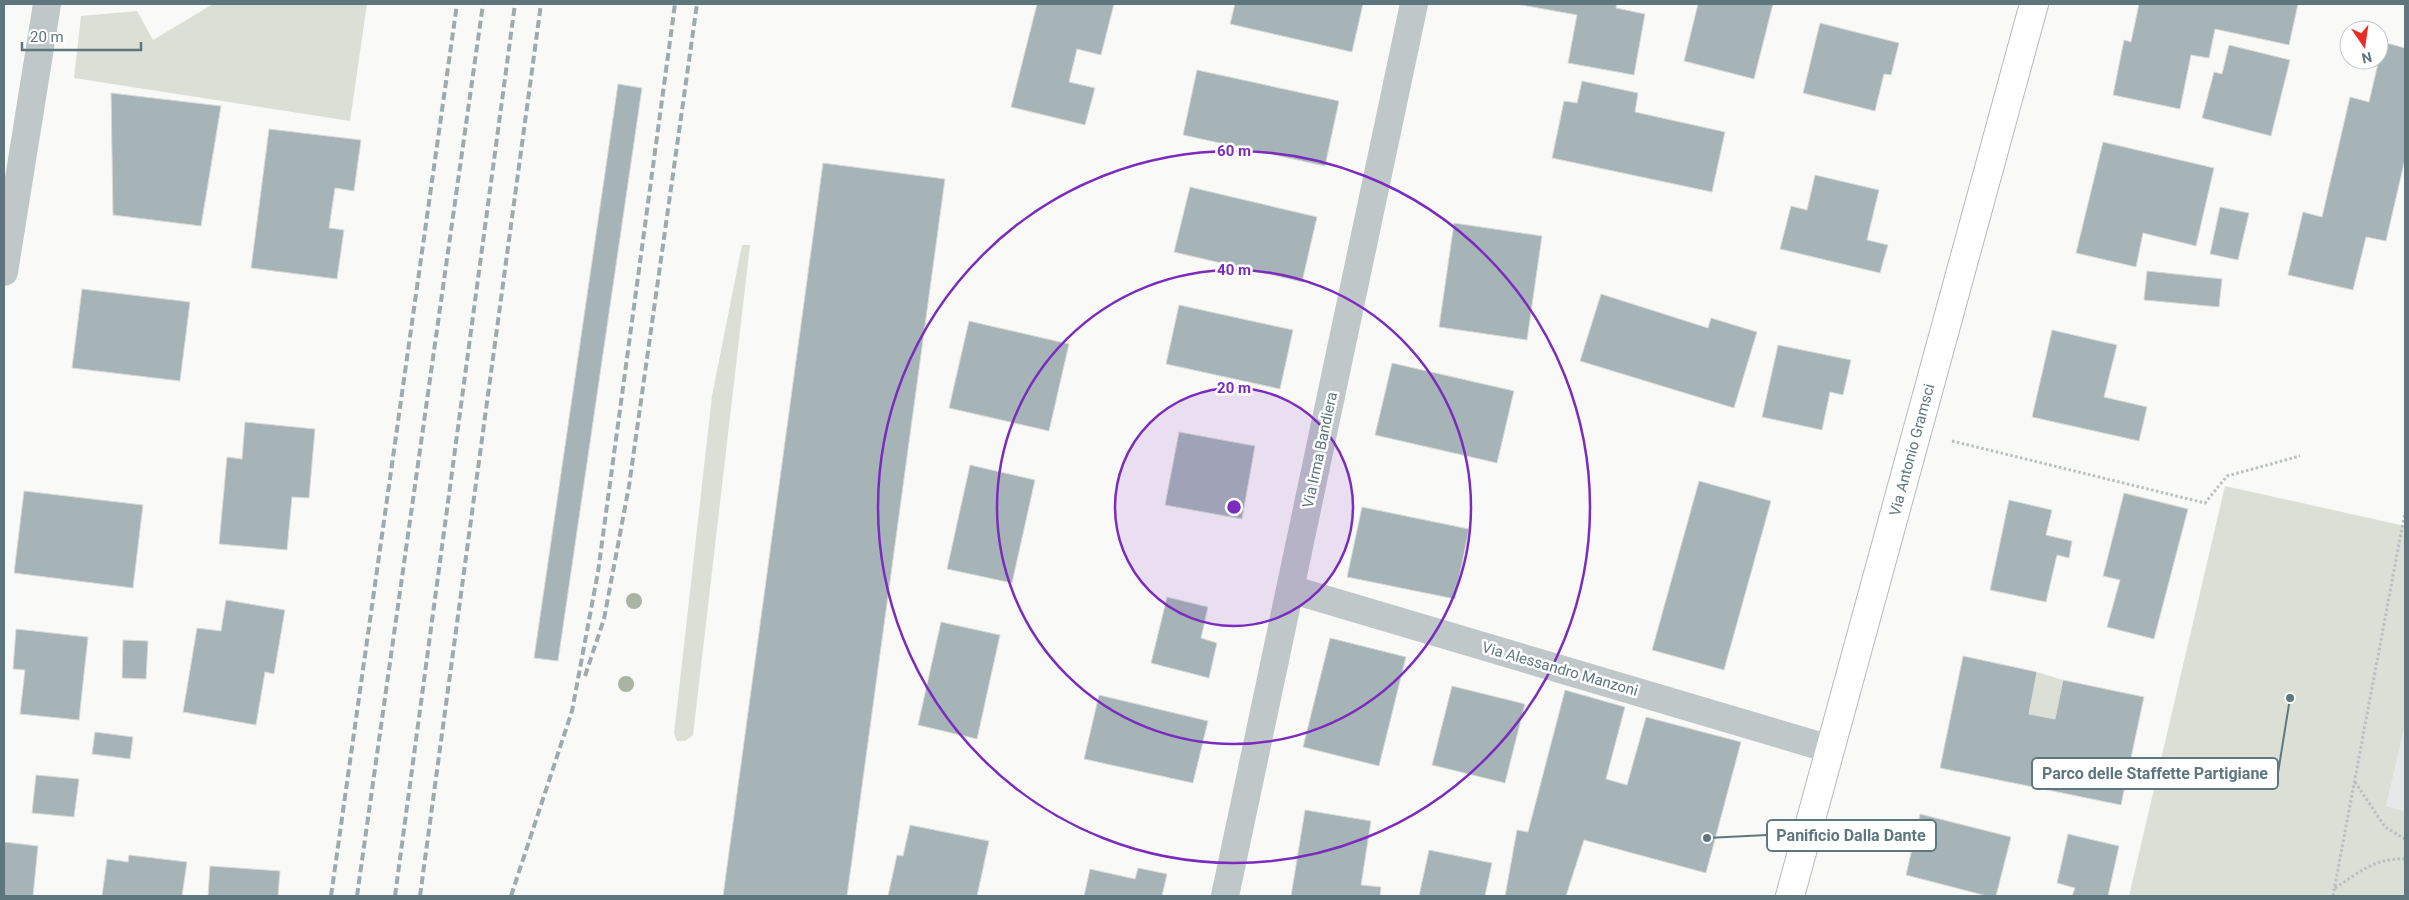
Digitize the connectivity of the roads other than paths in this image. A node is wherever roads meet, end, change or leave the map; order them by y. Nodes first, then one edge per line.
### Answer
1 (47, 4) edge
2 (1414, 4) edge
3 (2034, 4) edge
4 (4, 272) edge
5 (1290, 589) junction
6 (1830, 749) junction
7 (1226, 896) edge
8 (1790, 896) edge

1 - 4 street
2 - 5 street, Via Irma Bandiera
3 - 6 main road, Via Antonio Gramsci
5 - 6 street, Via Alessandro Manzoni
5 - 7 street, Via Irma Bandiera
6 - 8 main road, Via Antonio Gramsci

